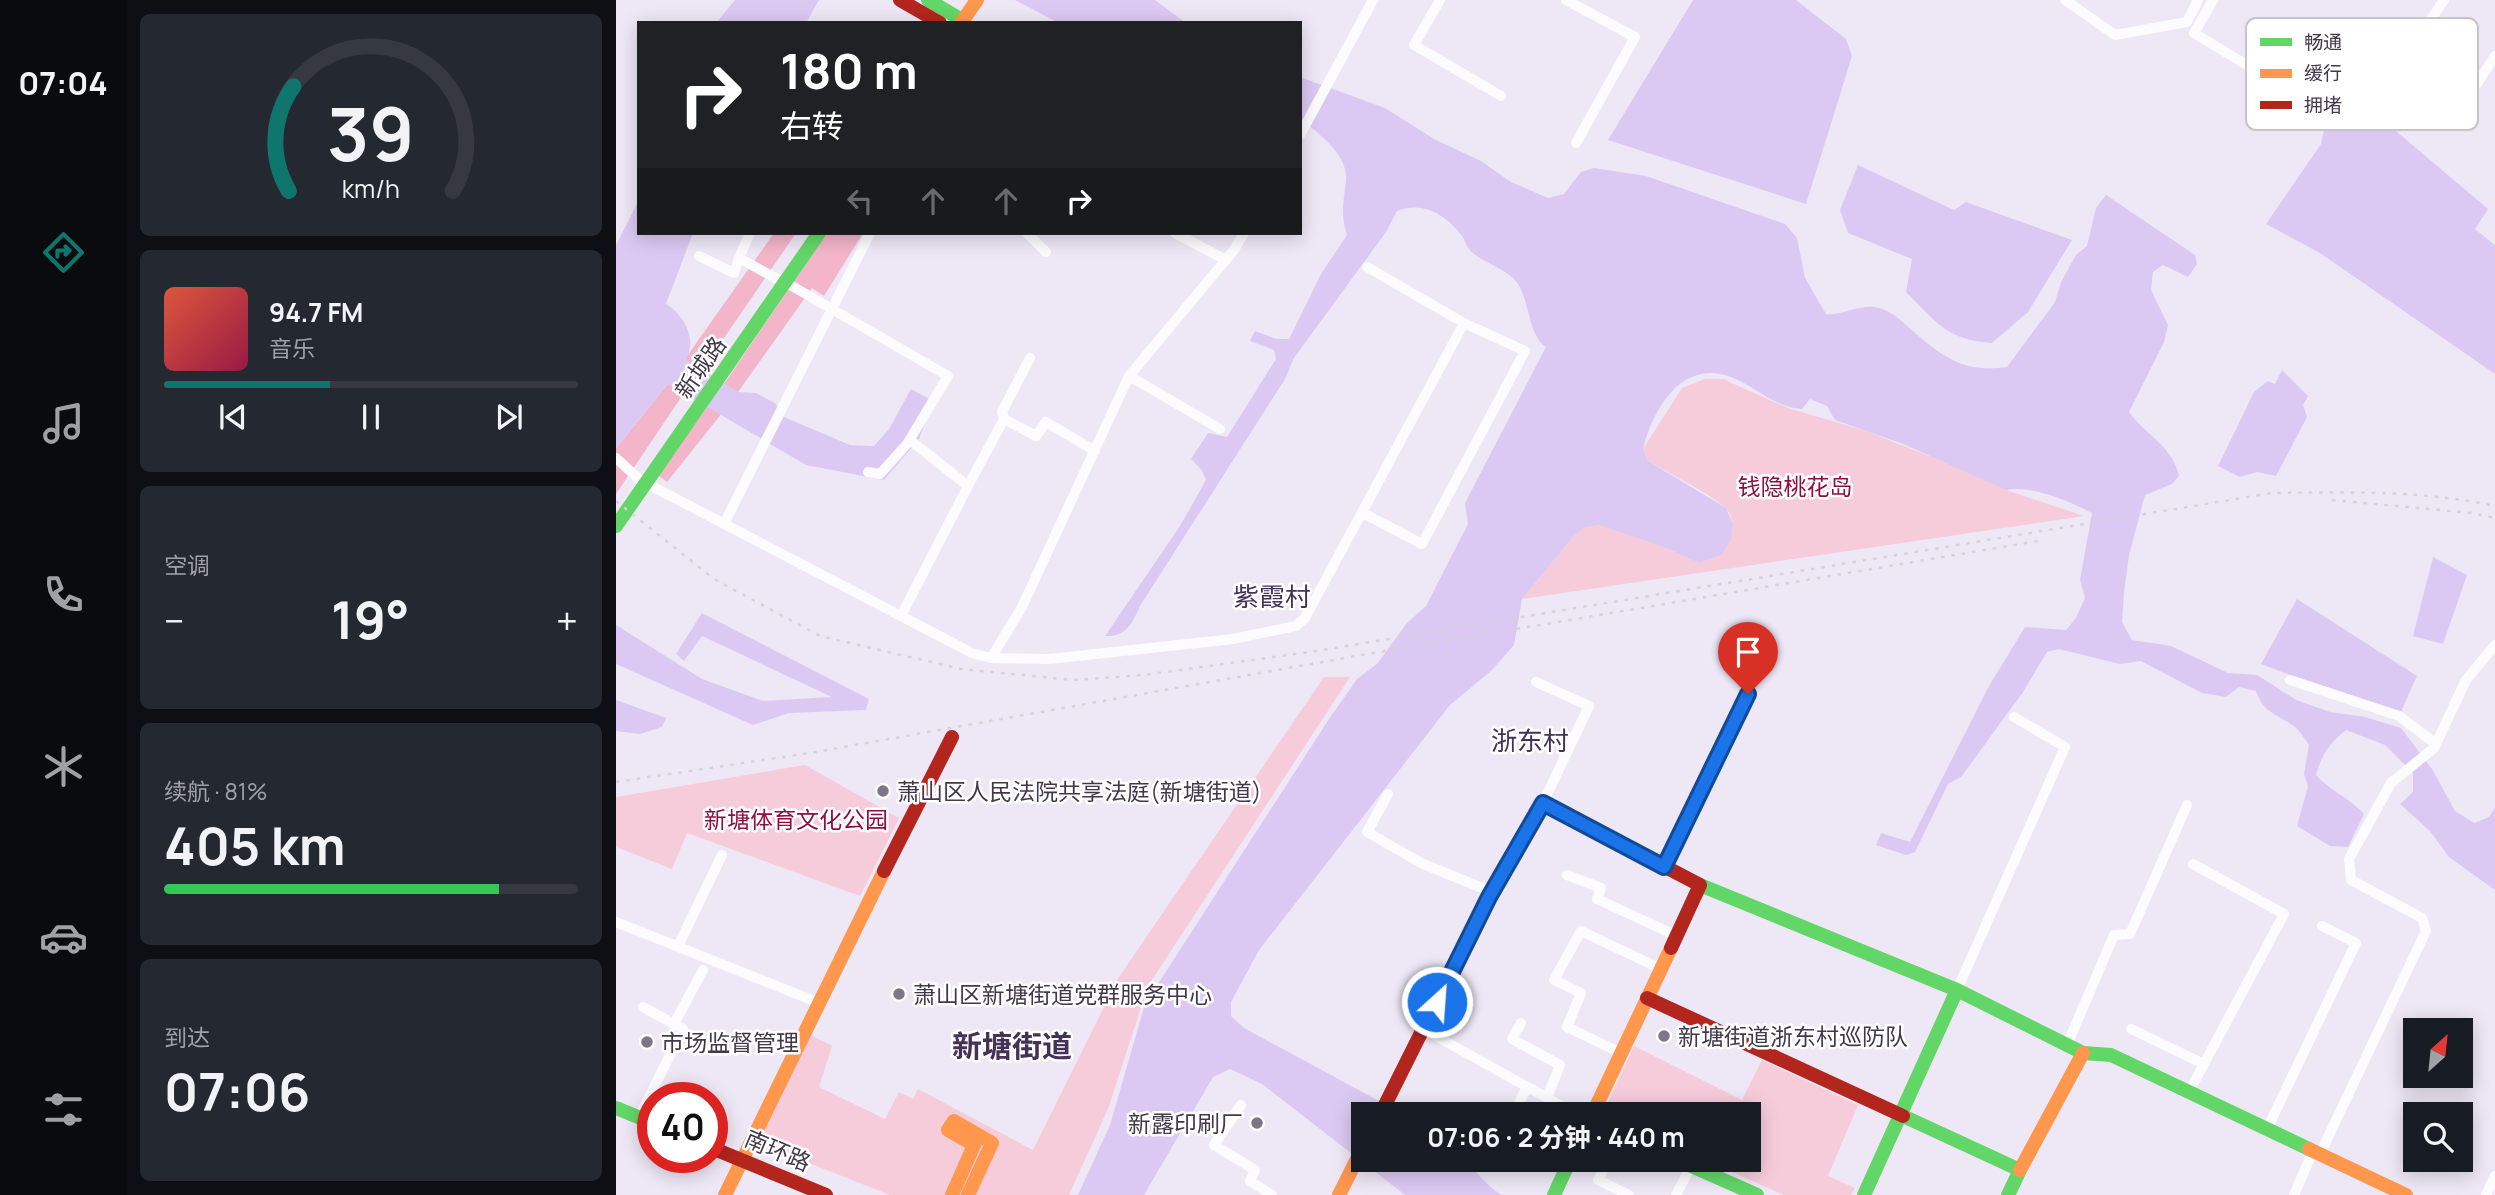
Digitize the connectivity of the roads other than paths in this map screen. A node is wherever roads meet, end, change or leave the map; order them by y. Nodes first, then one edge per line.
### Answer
1 (900, 0) edge
2 (928, 0) edge
3 (967, 0) edge
4 (977, 0) edge
5 (1373, 0) edge
6 (1440, 0) edge
7 (1566, 0) edge
8 (2065, 0) edge
9 (2198, 0) edge
10 (2213, 0) edge
11 (2444, 0) edge
12 (2432, 18) edge
13 (937, 21) edge
14 (958, 21) edge
15 (2495, 55) edge
16 (2246, 64) edge
17 (2478, 82) edge
18 (1501, 96) dead end
19 (1302, 131) edge
20 (1576, 143) dead end
21 (749, 235) edge
22 (810, 235) edge
23 (817, 235) edge
24 (869, 235) edge
25 (1029, 235) edge
26 (1179, 235) edge
27 (1243, 235) edge
28 (1046, 252) dead end
29 (699, 256) dead end
30 (739, 258) junction
31 (1226, 260) junction
32 (1367, 267) dead end
33 (782, 281) junction
34 (832, 308) junction
35 (1464, 323) junction
36 (1030, 358) dead end
37 (1129, 376) junction
38 (1004, 419) junction
39 (1220, 429) dead end
40 (910, 440) junction
41 (1095, 451) junction
42 (618, 460) edge
43 (867, 472) dead end
44 (643, 482) junction
45 (968, 486) junction
46 (1363, 513) junction
47 (616, 514) edge
48 (724, 524) junction
49 (616, 526) edge
50 (901, 616) junction
51 (2495, 645) edge
52 (990, 658) junction
53 (2290, 680) dead end
54 (1536, 682) dead end
55 (1748, 694) dead end
56 (2014, 717) dead end
57 (952, 737) dead end
58 (2436, 744) junction
59 (1388, 794) dead end
60 (1543, 803) junction
61 (2187, 805) dead end
62 (722, 855) dead end
63 (2193, 864) dead end
64 (1664, 867) junction
65 (1567, 875) dead end
66 (1700, 885) junction
67 (1492, 892) junction
68 (616, 922) edge
69 (2322, 926) dead end
70 (1677, 936) junction
71 (678, 946) junction
72 (1661, 969) junction
73 (704, 970) dead end
74 (1957, 990) junction
75 (1647, 998) junction
76 (817, 1002) junction
77 (643, 1007) dead end
78 (1521, 1023) dead end
79 (674, 1024) junction
80 (1423, 1029) junction
81 (2131, 1029) dead end
82 (2067, 1045) junction
83 (1621, 1053) junction
84 (2083, 1053) junction
85 (2204, 1064) junction
86 (661, 1082) edge
87 (1527, 1087) junction
88 (2189, 1092) junction
89 (1547, 1098) junction
90 (1386, 1102) edge
91 (1520, 1102) edge
92 (1554, 1102) edge
93 (1598, 1102) edge
94 (1241, 1105) dead end
95 (616, 1108) edge
96 (1900, 1115) junction
97 (637, 1116) edge
98 (616, 1118) edge
99 (637, 1127) edge
100 (2267, 1129) junction
101 (2316, 1153) junction
102 (728, 1157) edge
103 (728, 1161) edge
104 (739, 1164) junction
105 (2020, 1170) junction
106 (1351, 1171) edge
107 (1565, 1172) edge
108 (1602, 1172) edge
109 (1682, 1172) edge
110 (1704, 1172) edge
111 (2495, 1176) edge
112 (725, 1195) edge
113 (802, 1195) edge
114 (826, 1195) edge
115 (952, 1195) edge
116 (968, 1195) edge
117 (1272, 1195) edge
118 (1339, 1195) edge
119 (1554, 1195) edge
120 (1629, 1195) edge
121 (1676, 1195) edge
122 (1756, 1195) edge
123 (1864, 1195) edge
124 (2008, 1195) edge
125 (2294, 1195) edge
126 (2406, 1195) edge
127 (2486, 1195) edge

1 - 13 street
2 - 14 street
3 - 14 street
4 - 14 street
5 - 19 street
6 - 18 street
7 - 20 street
8 - 9 street
10 - 16 street
11 - 12 street
15 - 17 street
21 - 30 street
22 - 33 street, 新城路
23 - 33 street, 新城路
24 - 34 street
25 - 28 street
26 - 31 street
27 - 31 street
29 - 30 street
30 - 33 street
31 - 37 street
32 - 35 street
33 - 34 street
33 - 44 street, 新城路
34 - 40 street
34 - 48 street
35 - 46 street
35 - 46 street
36 - 38 street
37 - 39 street
37 - 41 street
38 - 41 street
38 - 45 street
40 - 43 street
40 - 45 street
41 - 52 street
42 - 44 street
44 - 47 street, 新城路
44 - 48 street
44 - 49 street, 新城路
45 - 50 street
46 - 52 street
48 - 50 street
50 - 52 street
51 - 58 street
53 - 58 street
54 - 60 street
55 - 64 street
56 - 74 street
57 - 76 street
58 - 101 street
59 - 67 street
60 - 64 street
60 - 67 street
61 - 82 street
62 - 71 street
63 - 85 street
64 - 66 street
65 - 70 street
66 - 70 street
66 - 74 street
67 - 80 street
68 - 71 street
69 - 100 street
70 - 72 street
71 - 76 street
72 - 75 street
72 - 83 street
73 - 79 street
74 - 82 street
74 - 96 street
75 - 83 street
75 - 96 street
76 - 104 street
77 - 79 street
78 - 89 street
79 - 86 street
80 - 87 street
80 - 90 street
81 - 85 street
82 - 84 street
83 - 93 street
84 - 88 street
84 - 105 street
85 - 88 street
87 - 89 street
87 - 91 street
88 - 100 street
89 - 92 street
94 - 117 street
95 - 97 street
96 - 105 street
96 - 123 street
98 - 99 street
100 - 101 street
101 - 125 street
101 - 126 street
102 - 104 street, 南环路
103 - 104 street, 南环路
104 - 112 street
104 - 113 street, 南环路
104 - 114 street, 南环路
105 - 124 street
106 - 118 street
107 - 119 street
108 - 120 street
109 - 121 street
110 - 122 street
111 - 127 street
115 - 116 street

